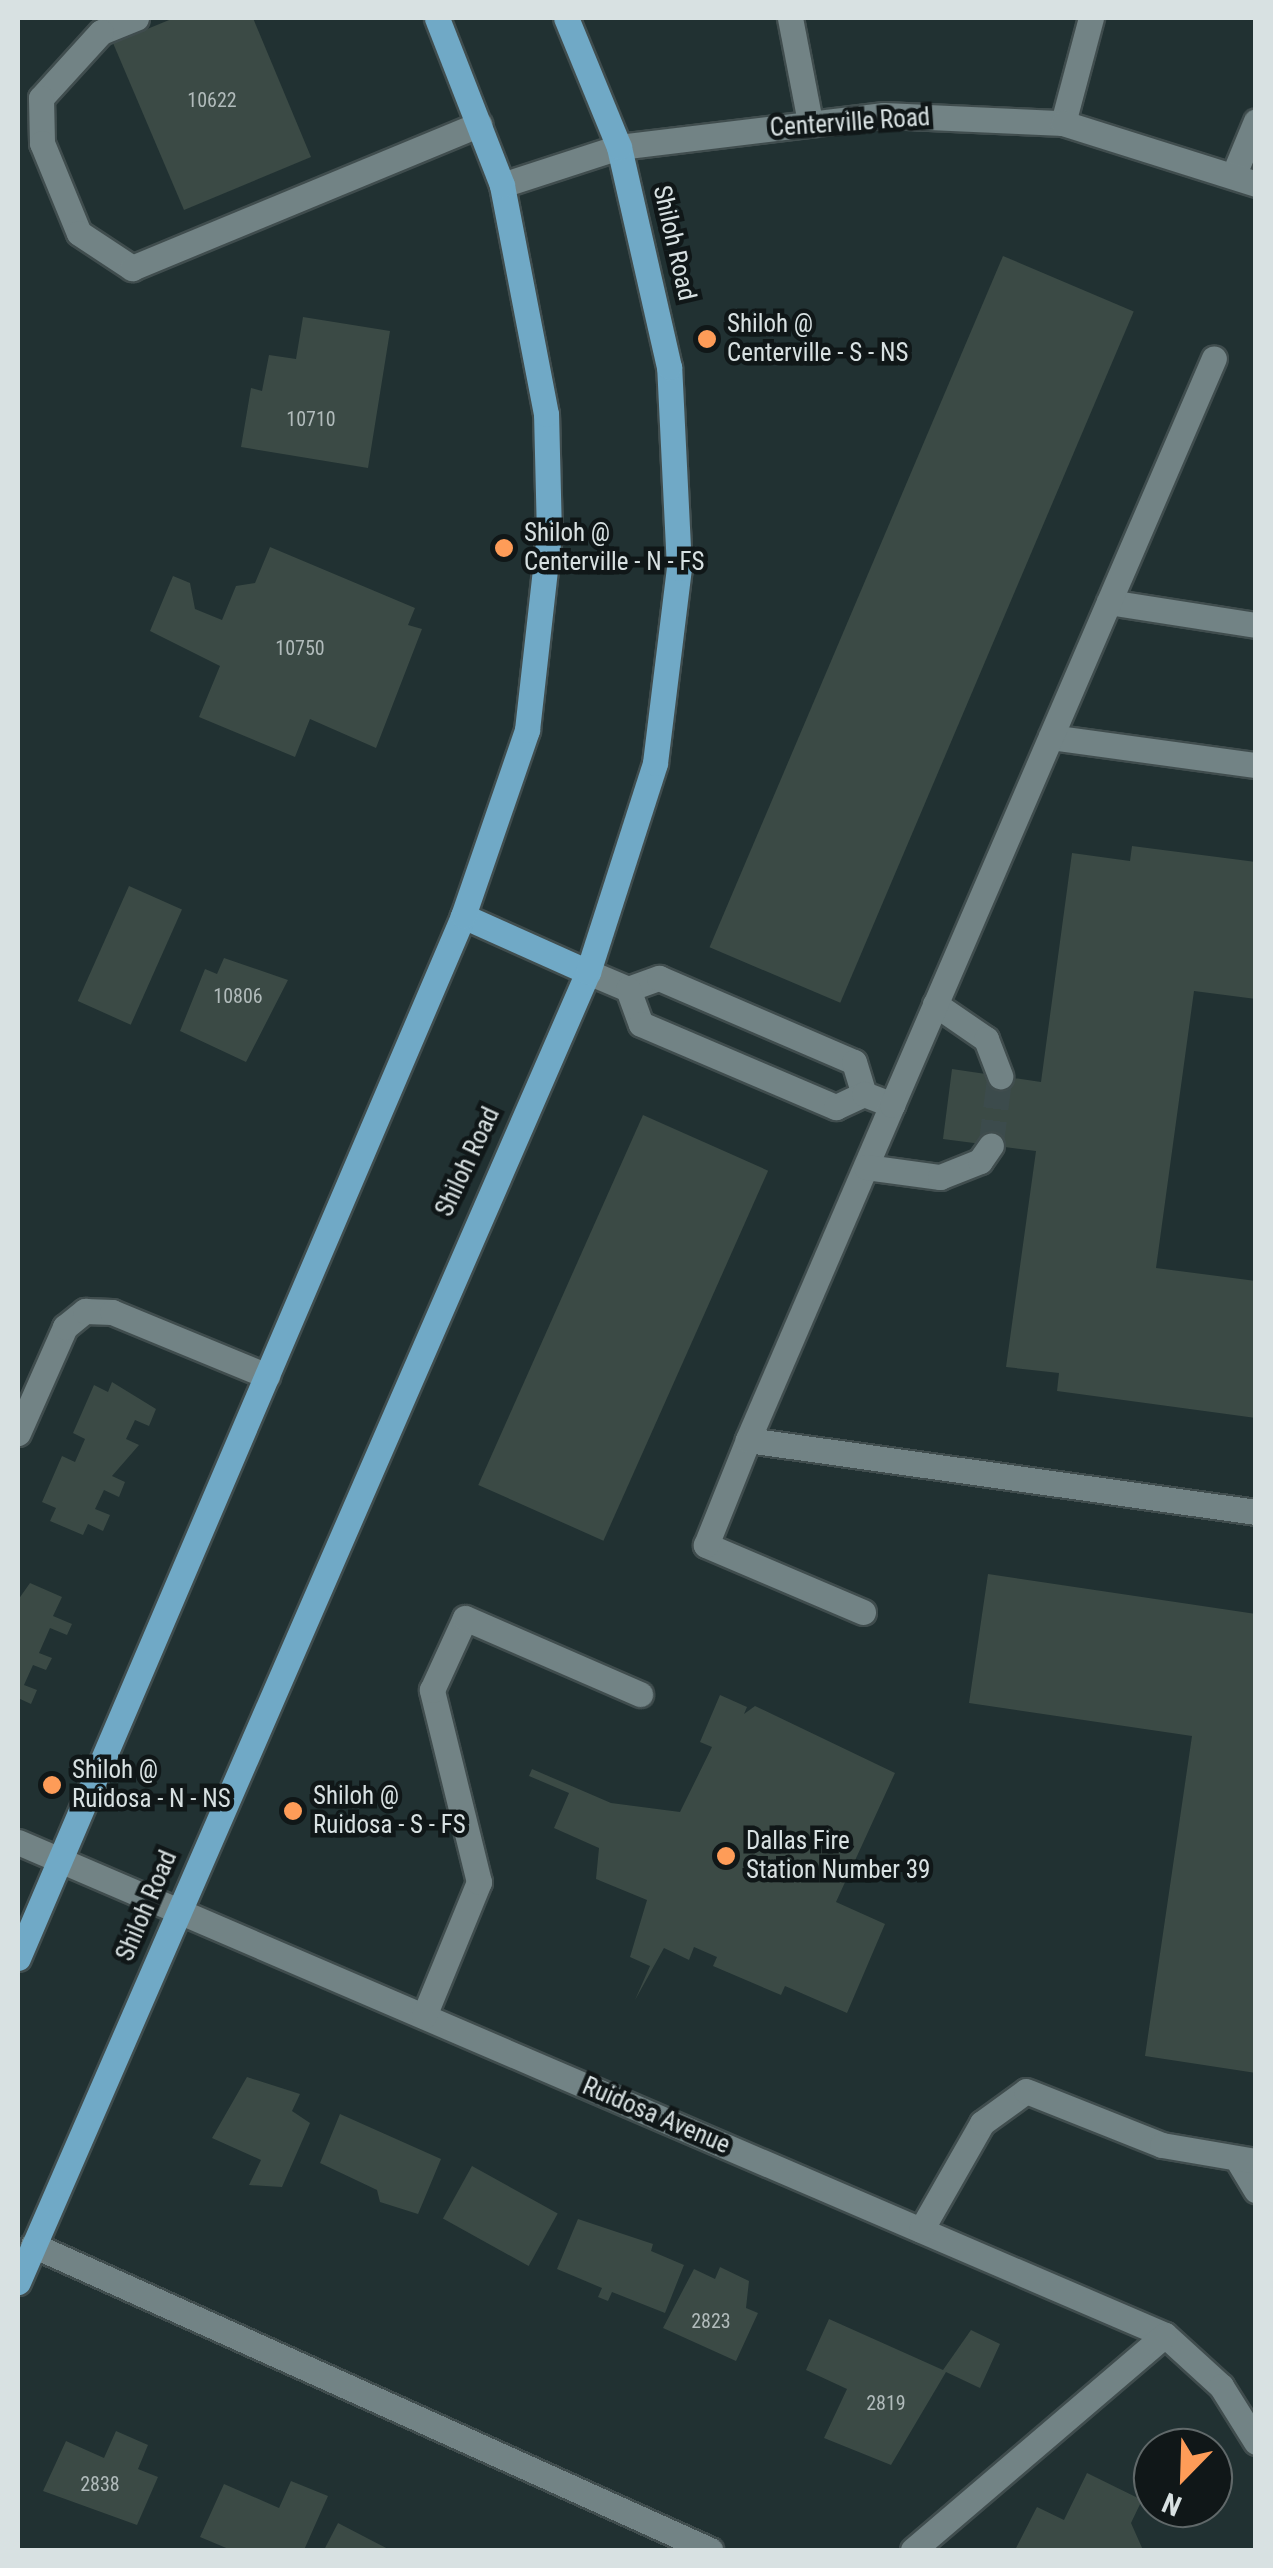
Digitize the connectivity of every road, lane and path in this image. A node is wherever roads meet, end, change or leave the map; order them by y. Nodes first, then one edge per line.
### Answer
1 (136, 18) edge
2 (437, 18) edge
3 (566, 18) edge
4 (790, 18) edge
5 (1092, 18) edge
6 (1256, 121) edge
7 (810, 122) junction
8 (1063, 123) junction
9 (479, 124) junction
10 (619, 147) junction
11 (1245, 179) edge
12 (502, 186) junction
13 (1214, 358) dead end
14 (1109, 602) junction
15 (1256, 625) edge
16 (1051, 737) junction
17 (1256, 765) edge
18 (464, 916) junction
19 (588, 972) junction
20 (628, 989) junction
21 (935, 1004) junction
22 (1000, 1076) tunnel mouth
23 (864, 1094) junction
24 (892, 1105) junction
25 (991, 1145) dead end
26 (866, 1167) junction
27 (266, 1376) junction
28 (18, 1433) edge
29 (748, 1440) junction
30 (1256, 1512) edge
31 (864, 1612) dead end
32 (640, 1694) dead end
33 (18, 1842) edge
34 (59, 1861) junction
35 (177, 1911) junction
36 (18, 1958) edge
37 (424, 2016) junction
38 (1247, 2162) edge
39 (1256, 2190) edge
40 (921, 2230) junction
41 (33, 2245) junction
42 (18, 2282) edge
43 (1165, 2336) junction
44 (1256, 2442) edge
45 (710, 2550) edge
46 (913, 2550) edge

1 - 9 street
2 - 9 main road
3 - 10 main road, Shiloh Road
4 - 7 street
5 - 8 street
6 - 11 street
7 - 8 street, Centerville Road
7 - 10 street, Centerville Road
8 - 11 street, Centerville Road
9 - 12 main road
10 - 12 street, Centerville Road
10 - 19 main road, Shiloh Road
12 - 18 main road
13 - 14 street
14 - 15 street
14 - 16 street
16 - 17 street
16 - 21 street
18 - 19 main road
18 - 27 main road
19 - 20 street
19 - 35 main road, Shiloh Road
20 - 23 street
20 - 23 street
21 - 22 street
21 - 24 street
23 - 24 street
24 - 26 street
25 - 26 street
26 - 29 street
27 - 28 street
27 - 34 main road
29 - 30 street
29 - 31 street
32 - 37 street
33 - 34 street, Ruidosa Avenue
34 - 35 street, Ruidosa Avenue
34 - 36 main road
35 - 37 street, Ruidosa Avenue
35 - 41 main road, Shiloh Road
37 - 40 street, Ruidosa Avenue
38 - 39 street
38 - 40 street
40 - 43 street, Ruidosa Avenue
41 - 42 main road, Shiloh Road
41 - 45 street
43 - 44 street, Ruidosa Avenue
43 - 46 street

